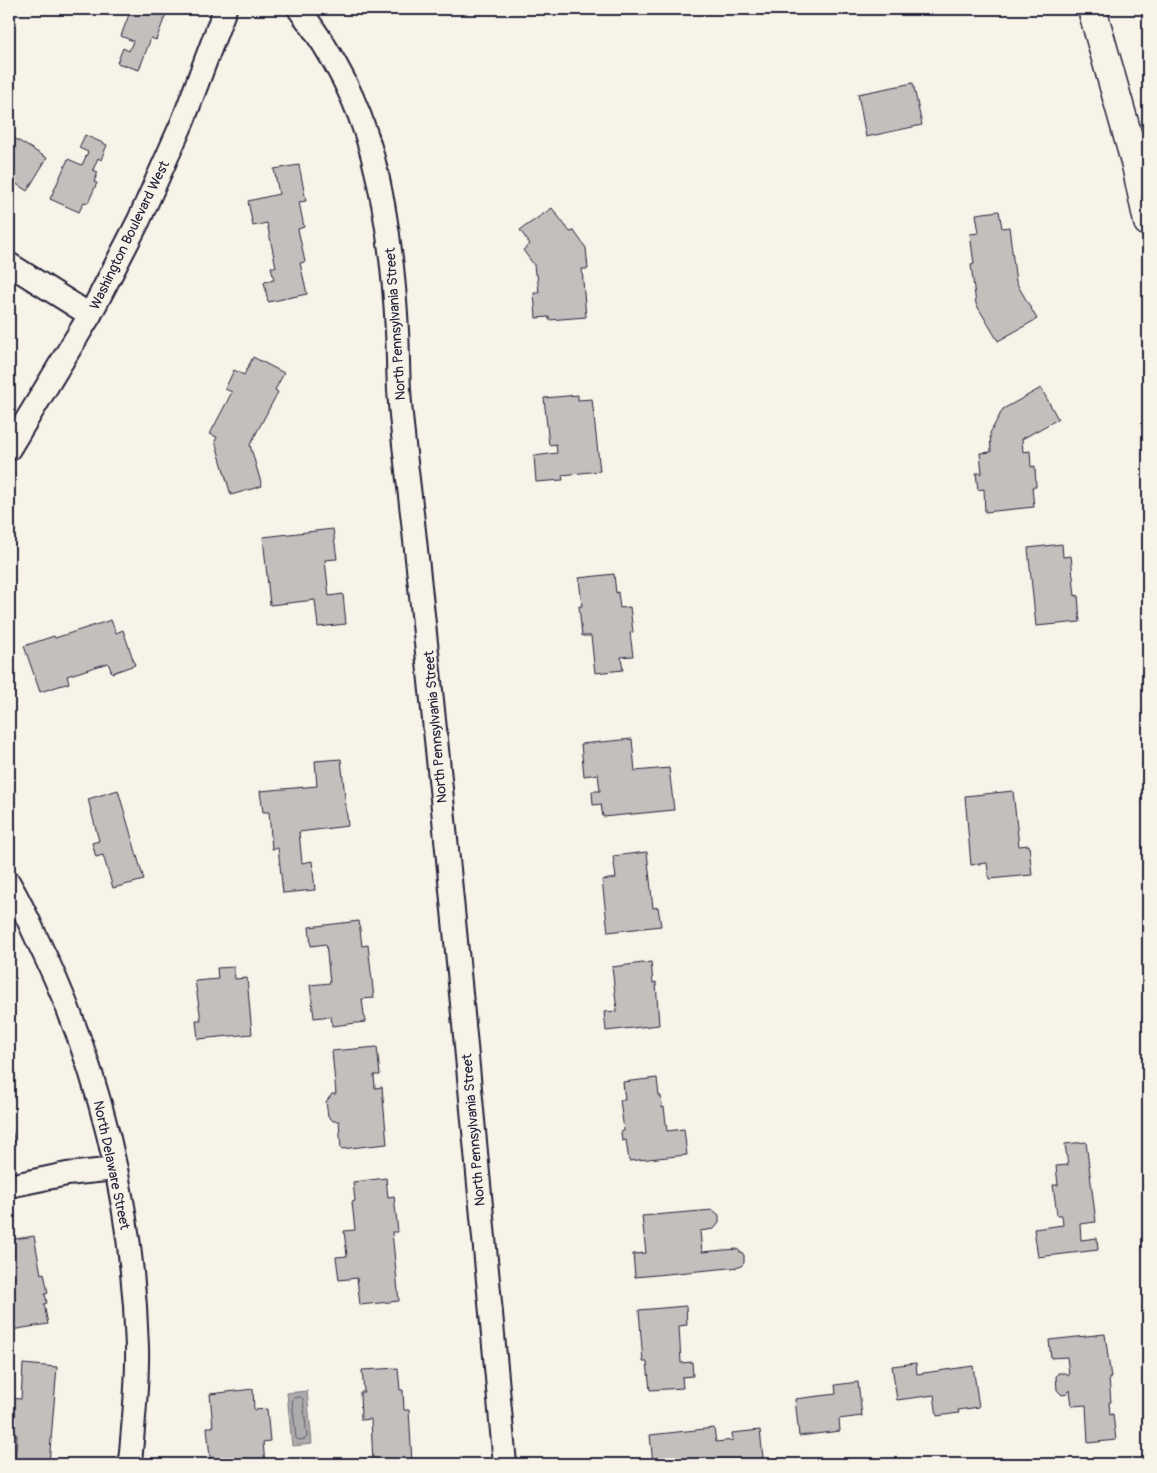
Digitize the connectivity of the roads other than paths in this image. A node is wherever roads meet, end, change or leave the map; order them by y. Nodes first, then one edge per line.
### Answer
1 (225, 9) edge
2 (299, 9) edge
3 (1092, 9) edge
4 (1148, 222) edge
5 (9, 264) edge
6 (90, 315) junction
7 (9, 449) edge
8 (9, 883) edge
9 (116, 1169) junction
10 (9, 1186) edge
11 (130, 1464) edge
12 (505, 1464) edge

1 - 6 street, Washington Boulevard West
2 - 12 street, North Pennsylvania Street
3 - 4 main road
5 - 6 street
6 - 7 street, Washington Boulevard West
8 - 9 street, North Delaware Street
9 - 10 street
9 - 11 street, North Delaware Street

